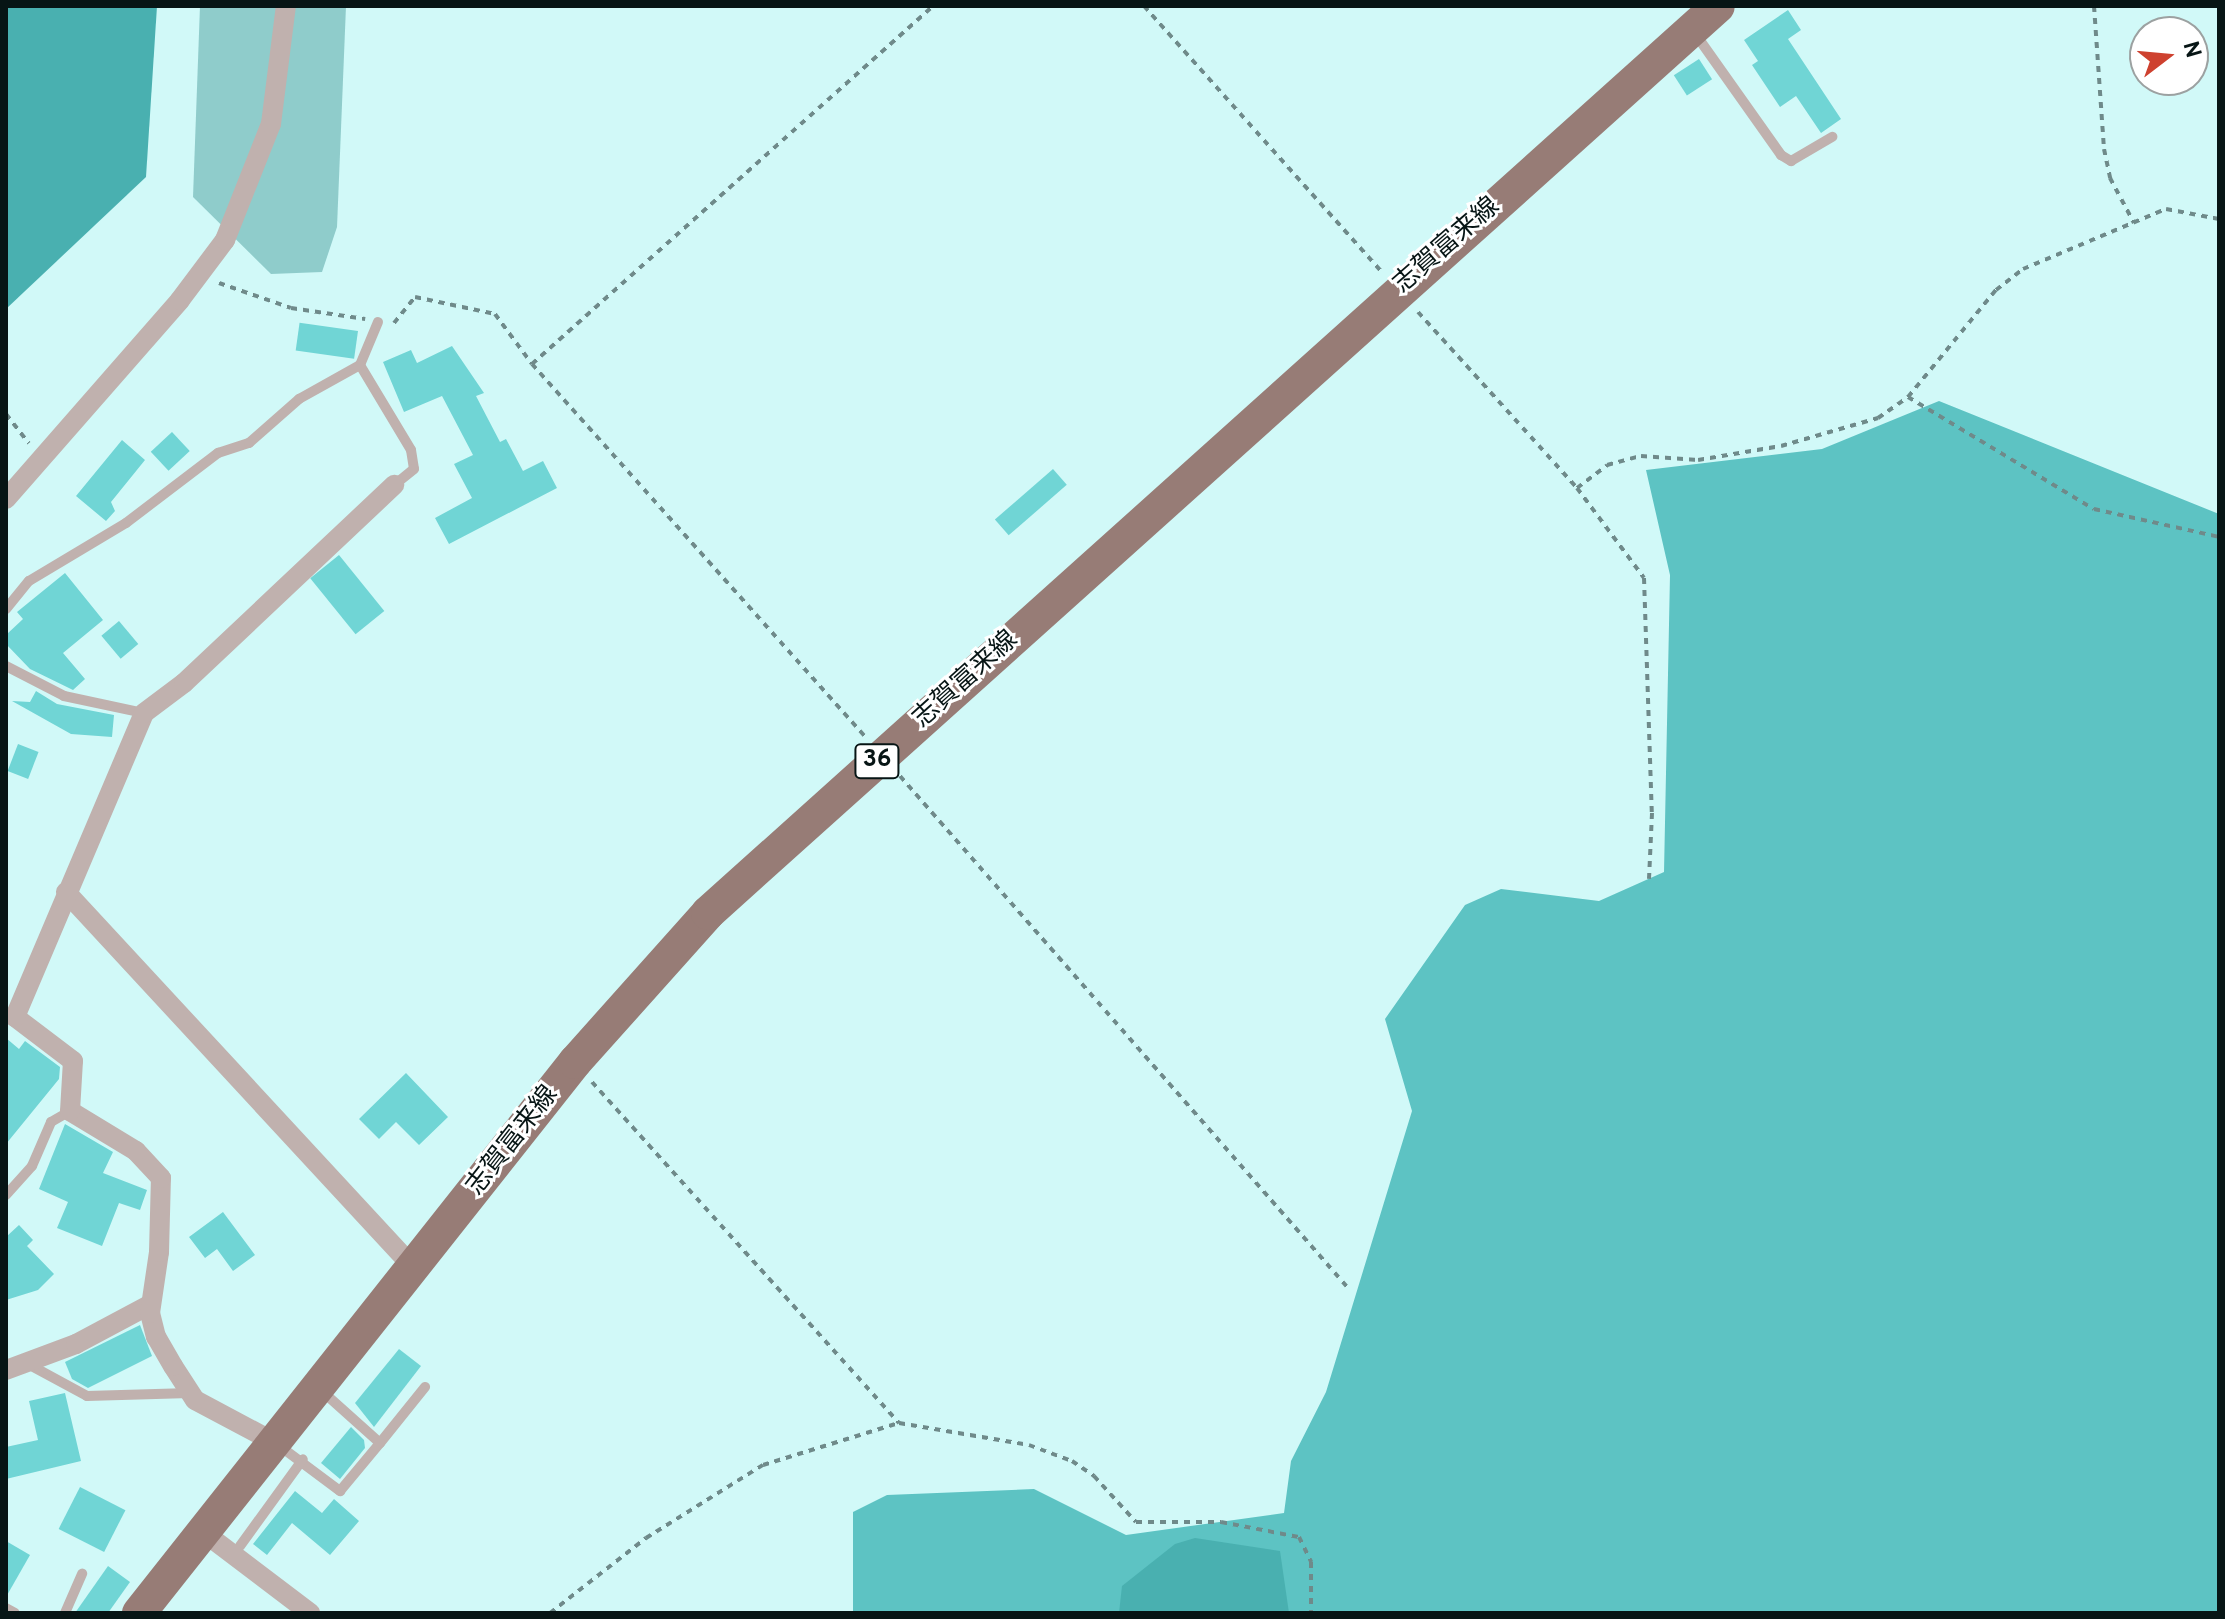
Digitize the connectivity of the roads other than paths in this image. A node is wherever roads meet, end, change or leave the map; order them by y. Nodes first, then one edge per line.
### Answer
1 (286, 6) edge
2 (1718, 6) edge
3 (1692, 29) junction
4 (1832, 137) dead end
5 (378, 322) road end
6 (360, 365) junction
7 (394, 485) joint
8 (6, 499) edge
9 (6, 609) edge
10 (6, 666) edge
11 (144, 713) junction
12 (66, 892) junction
13 (70, 1111) junction
14 (6, 1195) edge
15 (413, 1267) junction
16 (151, 1304) junction
17 (28, 1364) junction
18 (6, 1370) edge
19 (317, 1386) junction
20 (425, 1387) dead end
21 (190, 1393) junction
22 (272, 1441) junction
23 (380, 1443) junction
24 (303, 1459) junction
25 (202, 1531) junction
26 (240, 1546) dead end
27 (82, 1574) dead end
28 (6, 1608) edge
29 (15, 1613) edge
30 (65, 1613) edge
31 (139, 1613) edge
32 (310, 1613) edge

1 - 8 street
2 - 3 main road, 志賀富来線 / 36
3 - 4 lane
3 - 15 main road, 志賀富来線 / 36
5 - 6 lane
6 - 7 lane
6 - 9 lane
7 - 11 street
10 - 11 lane
11 - 12 street
12 - 13 street
12 - 15 street
13 - 14 lane
13 - 16 street
15 - 19 main road, 志賀富来線 / 36
16 - 17 street
16 - 21 street
17 - 18 street
17 - 21 lane
19 - 22 main road, 志賀富来線 / 36
19 - 23 lane
20 - 23 lane
21 - 22 street
22 - 24 lane
22 - 25 main road, 志賀富来線 / 36
23 - 24 lane
24 - 26 lane
25 - 31 main road, 志賀富来線 / 36
25 - 32 street
27 - 30 lane
28 - 29 lane

